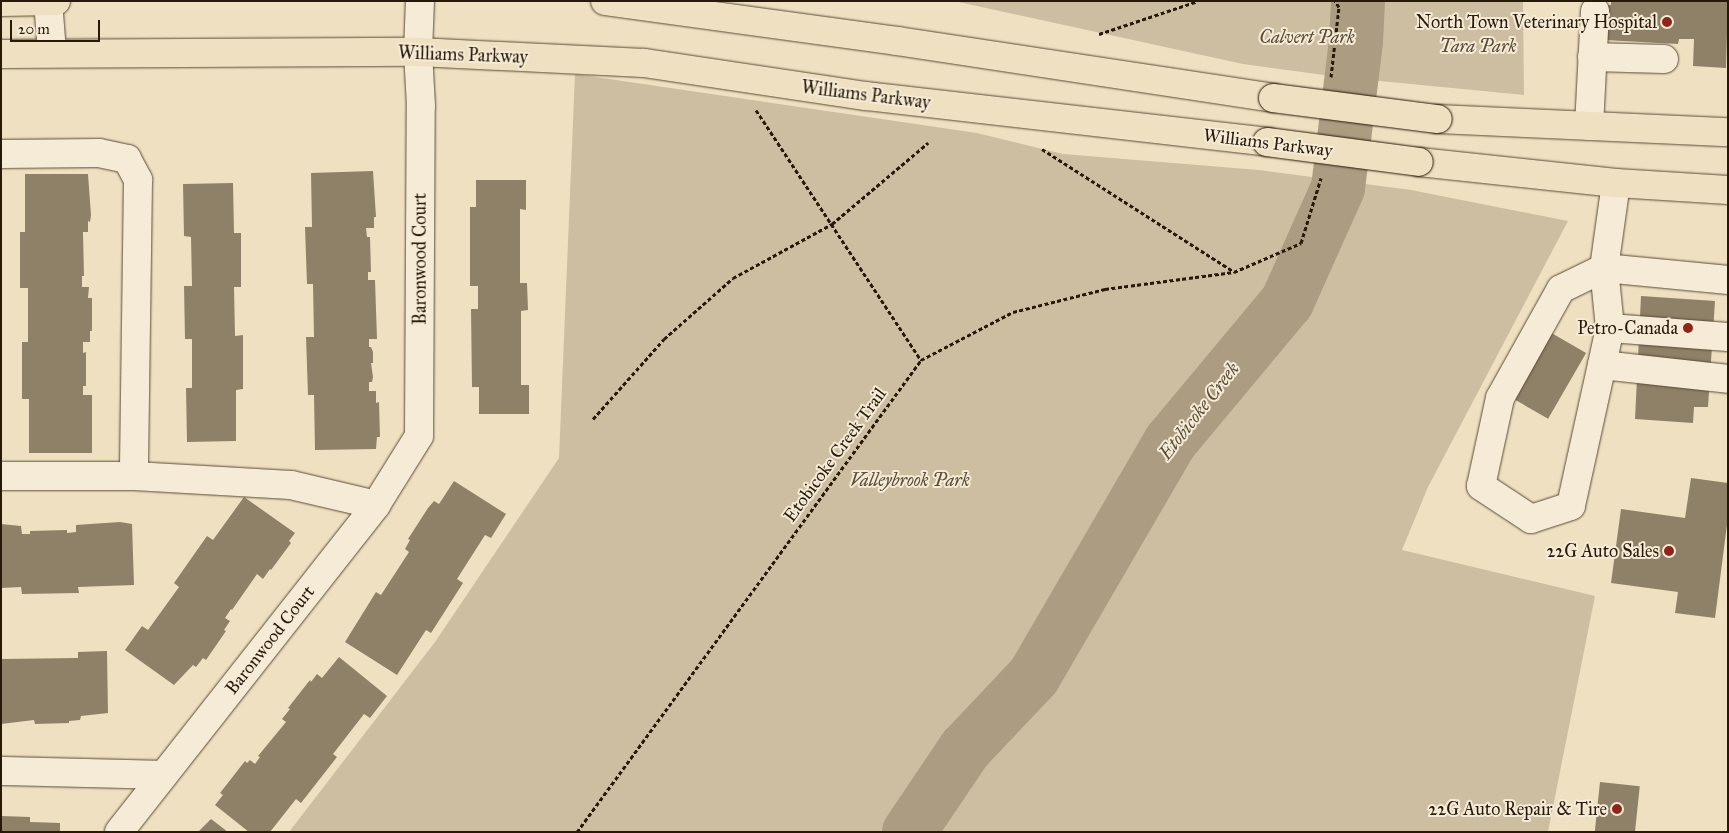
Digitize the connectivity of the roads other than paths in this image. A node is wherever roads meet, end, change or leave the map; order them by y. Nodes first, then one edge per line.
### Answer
1 (48, 1) edge
2 (56, 1) edge
3 (420, 1) edge
4 (605, 1) edge
5 (1, 2) edge
6 (1595, 11) dead end
7 (52, 52) junction
8 (418, 52) junction
9 (1, 54) edge
10 (1592, 57) junction
11 (1664, 59) dead end
12 (1589, 126) junction
13 (1728, 132) edge
14 (1, 154) edge
15 (1616, 183) junction
16 (1728, 190) edge
17 (1604, 268) junction
18 (1728, 280) edge
19 (1610, 328) junction
20 (1728, 337) edge
21 (1602, 365) junction
22 (1728, 379) edge
23 (1, 476) edge
24 (134, 476) junction
25 (376, 505) junction
26 (1, 771) edge
27 (163, 775) junction
28 (119, 832) edge

1 - 2 main road
1 - 5 main road
1 - 7 street
3 - 8 street, Baronwood Court
4 - 12 main road, bridge
6 - 10 street
7 - 8 main road, Williams Parkway
7 - 9 main road, Williams Parkway
8 - 15 main road, Williams Parkway, bridge
8 - 25 street, Baronwood Court
10 - 11 street
10 - 12 street
12 - 13 main road
14 - 24 street
15 - 16 main road, Williams Parkway
15 - 17 street
17 - 18 street
17 - 19 street
17 - 21 street
19 - 20 street
19 - 21 street
21 - 22 street
23 - 24 street
24 - 25 street
25 - 27 street, Baronwood Court
26 - 27 street
27 - 28 street, Baronwood Court

